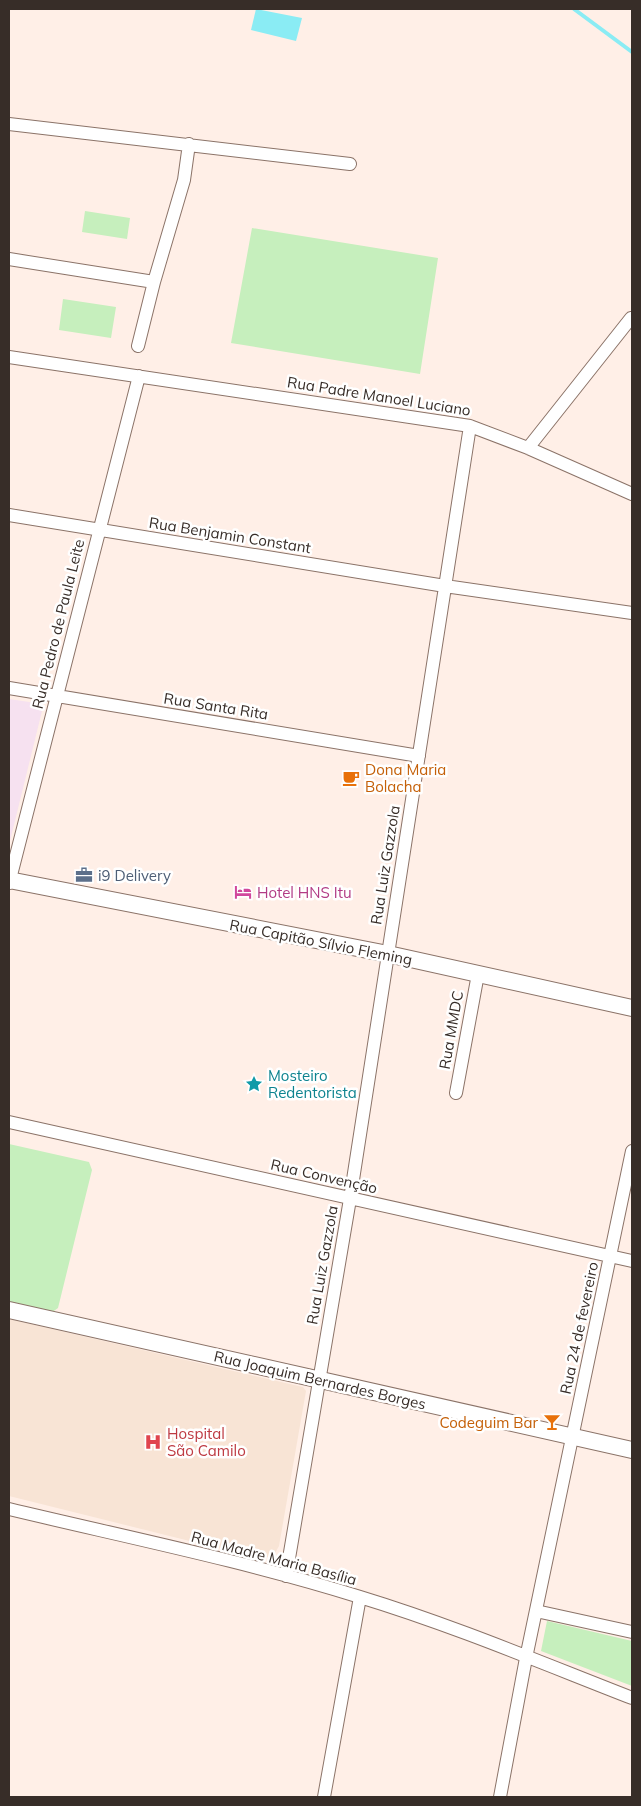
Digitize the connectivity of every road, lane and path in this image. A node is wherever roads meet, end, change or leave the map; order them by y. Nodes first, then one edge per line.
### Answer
1 (9, 124) edge
2 (189, 144) junction
3 (350, 164) dead end
4 (9, 259) edge
5 (154, 282) junction
6 (631, 318) edge
7 (138, 346) dead end
8 (9, 357) edge
9 (139, 376) junction
10 (470, 426) junction
11 (528, 448) junction
12 (632, 494) edge
13 (9, 515) edge
14 (98, 530) junction
15 (445, 586) junction
16 (632, 613) edge
17 (9, 688) edge
18 (57, 696) junction
19 (419, 756) junction
20 (9, 881) edge
21 (388, 954) junction
22 (478, 974) junction
23 (632, 1008) edge
24 (456, 1093) dead end
25 (9, 1122) edge
26 (632, 1151) edge
27 (350, 1199) junction
28 (610, 1257) junction
29 (632, 1261) edge
30 (9, 1310) edge
31 (319, 1380) junction
32 (573, 1437) junction
33 (632, 1450) edge
34 (9, 1508) edge
35 (286, 1576) junction
36 (360, 1597) junction
37 (536, 1611) junction
38 (632, 1632) edge
39 (526, 1658) junction
40 (632, 1698) edge
41 (324, 1797) edge
42 (500, 1797) edge

1 - 2 street
2 - 3 street
2 - 5 street
4 - 5 street
5 - 7 street
6 - 11 street
8 - 9 street, Rua Padre Manoel Luciano
9 - 10 street, Rua Padre Manoel Luciano
9 - 14 street, Rua Pedro de Paula Leite
10 - 11 street, Rua Padre Manoel Luciano
10 - 15 street, Rua Luiz Gazzola
11 - 12 street, Rua Padre Manoel Luciano
13 - 14 street, Rua Benjamin Constant
14 - 15 street, Rua Benjamin Constant
14 - 18 street, Rua Pedro de Paula Leite
15 - 16 street, Rua Benjamin Constant
15 - 19 street, Rua Luiz Gazzola
17 - 18 street, Rua Santa Rita
18 - 19 street, Rua Santa Rita
18 - 20 street, Rua Pedro de Paula Leite
19 - 21 street, Rua Luiz Gazzola
20 - 21 main road, Rua Capitão Sílvio Fleming
21 - 22 main road, Rua Capitão Sílvio Fleming
21 - 27 street, Rua Luiz Gazzola
22 - 23 main road, Rua Capitão Sílvio Fleming
22 - 24 street, Rua MMDC
25 - 27 street, Rua Convenção
26 - 28 street, Rua 24 de fevereiro
27 - 28 street, Rua Convenção
27 - 31 street, Rua Luiz Gazzola
28 - 29 street, Rua Convenção
28 - 32 street, Rua 24 de fevereiro
30 - 31 main road, Rua Joaquim Bernardes Borges
31 - 32 main road, Rua Joaquim Bernardes Borges
31 - 35 street, Rua Luiz Gazzola
32 - 33 main road, Rua Joaquim Bernardes Borges
32 - 37 street, Rua 24 de fevereiro
34 - 35 street, Rua Madre Maria Basília
35 - 36 street, Rua Madre Maria Basília
36 - 39 street, Rua Madre Maria Basília
36 - 41 street
37 - 38 street
37 - 39 street, Rua 24 de fevereiro
39 - 40 street, Rua Madre Maria Basília
39 - 42 street, Rua 24 de fevereiro

